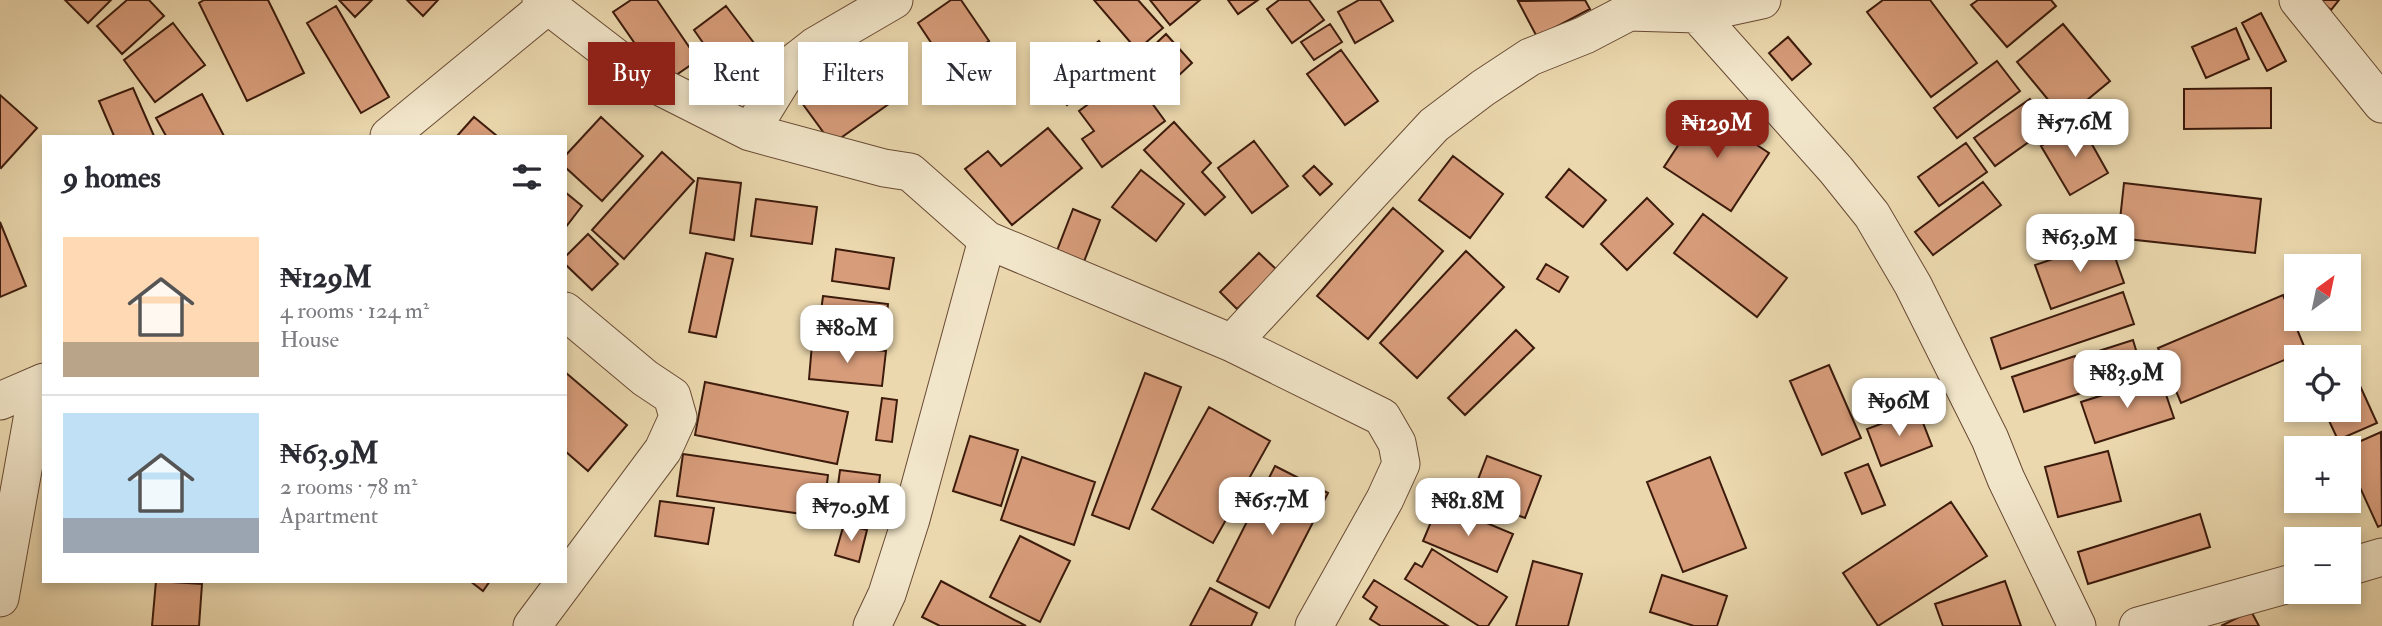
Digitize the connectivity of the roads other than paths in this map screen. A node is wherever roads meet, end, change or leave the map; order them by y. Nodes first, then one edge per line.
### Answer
1 (894, 0) edge
2 (1762, 0) edge
3 (2298, 0) edge
4 (546, 2) edge
5 (1697, 14) junction
6 (2382, 104) edge
7 (750, 132) junction
8 (390, 135) edge
9 (987, 240) junction
10 (567, 313) edge
11 (1232, 344) junction
12 (41, 384) edge
13 (0, 401) edge
14 (2382, 557) edge
15 (2361, 564) edge
16 (567, 579) edge
17 (564, 583) edge
18 (2284, 585) edge
19 (0, 598) edge
20 (532, 626) edge
21 (872, 626) edge
22 (1314, 626) edge
23 (2077, 626) edge
24 (2138, 626) edge

1 - 7 street
2 - 5 street
3 - 6 street
4 - 7 street
4 - 8 street
5 - 11 street
5 - 23 street
7 - 9 street
9 - 11 street
9 - 21 street
10 - 16 street
11 - 22 street
12 - 13 street
12 - 19 street
14 - 15 street
17 - 20 street
18 - 24 street

